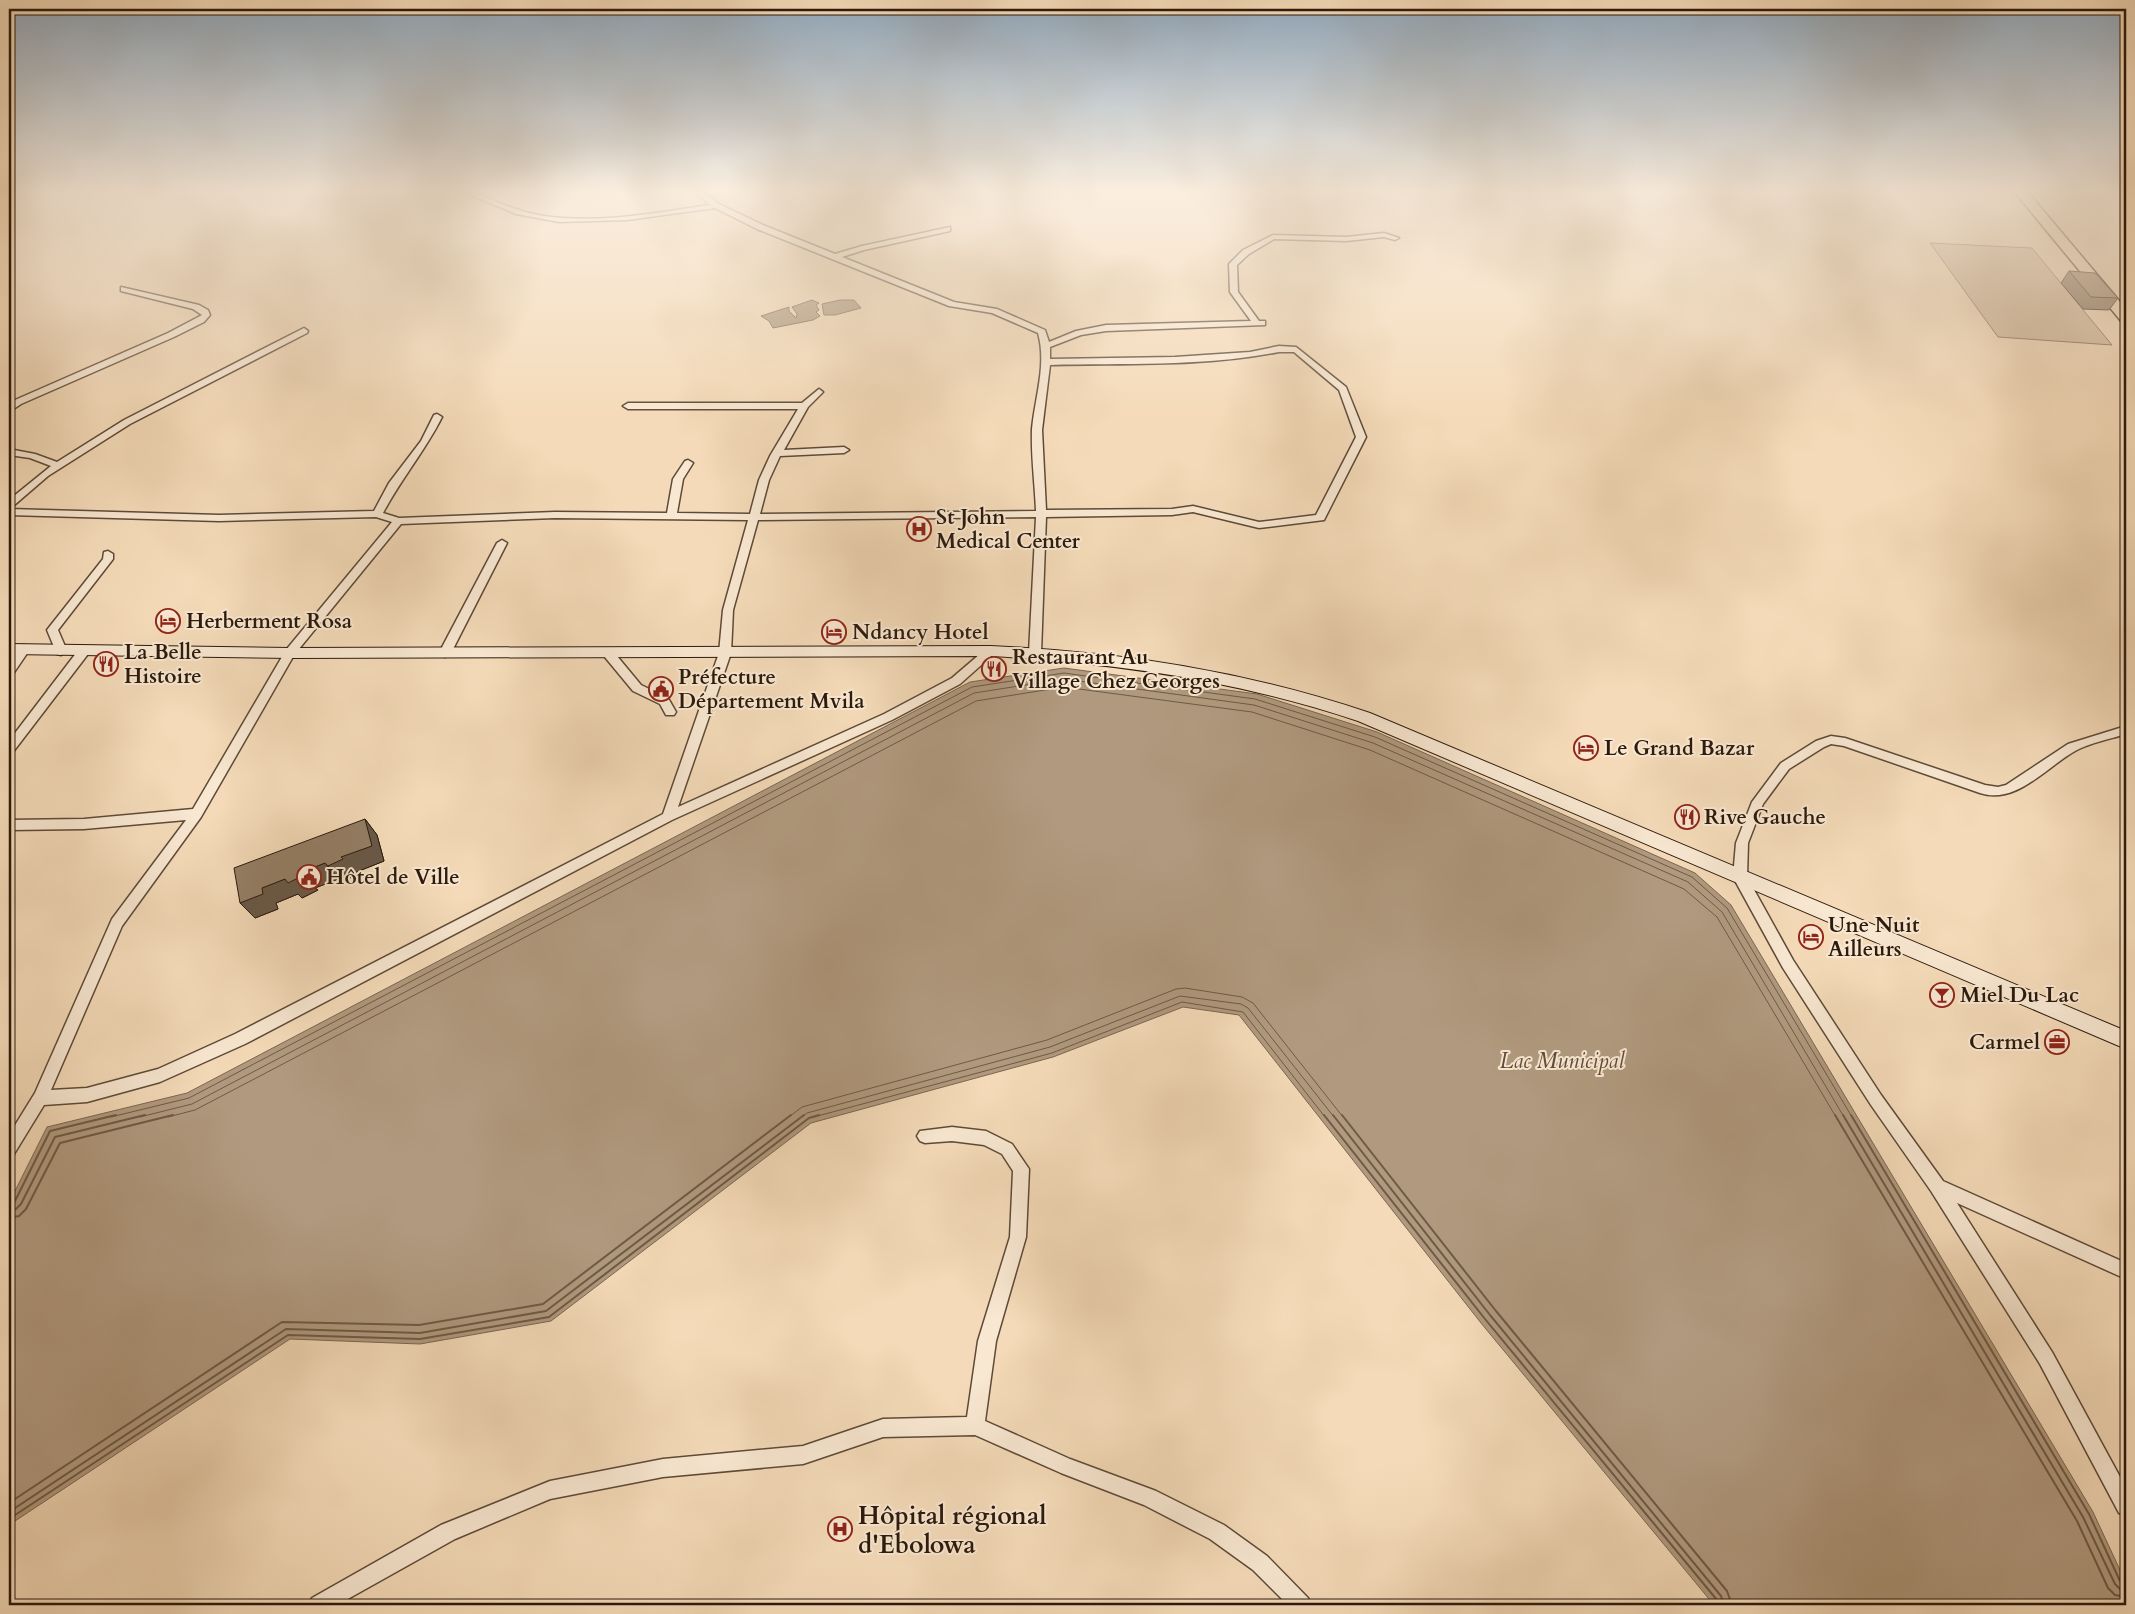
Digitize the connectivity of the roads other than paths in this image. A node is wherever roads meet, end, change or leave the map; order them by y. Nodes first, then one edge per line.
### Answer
1 (856, 265) edge
2 (1233, 265) edge
3 (2082, 265) edge
4 (124, 289) dead end
5 (2126, 318) edge
6 (304, 331) dead end
7 (1046, 346) junction
8 (1046, 362) junction
9 (820, 392) dead end
10 (628, 406) dead end
11 (804, 406) junction
12 (9, 409) edge
13 (436, 417) dead end
14 (844, 450) dead end
15 (9, 452) edge
16 (777, 453) junction
17 (688, 463) dead end
18 (59, 466) junction
19 (9, 505) edge
20 (9, 512) edge
21 (1041, 513) junction
22 (377, 514) junction
23 (671, 516) junction
24 (755, 517) junction
25 (398, 521) junction
26 (502, 543) dead end
27 (108, 554) dead end
28 (16, 650) edge
29 (61, 651) junction
30 (84, 651) junction
31 (991, 652) junction
32 (290, 653) junction
33 (445, 653) junction
34 (608, 653) junction
35 (725, 653) junction
36 (1034, 653) junction
37 (9, 671) edge
38 (670, 712) dead end
39 (2126, 730) edge
40 (9, 749) edge
41 (198, 814) junction
42 (668, 817) junction
43 (9, 825) edge
44 (1740, 877) junction
45 (2126, 1040) edge
46 (40, 1098) junction
47 (925, 1136) dead end
48 (9, 1149) edge
49 (1937, 1186) junction
50 (2126, 1271) edge
51 (975, 1426) junction
52 (2126, 1506) edge
53 (319, 1605) edge
54 (1301, 1605) edge

1 - 7 street
2 - 7 street
3 - 5 highway
4 - 12 street
6 - 18 street
7 - 8 street
8 - 21 street
8 - 21 street
9 - 11 street
10 - 11 street
11 - 16 street
13 - 22 street
14 - 16 street
15 - 18 street
16 - 24 street
17 - 23 street
18 - 19 street
20 - 22 street
21 - 24 street
21 - 36 street
22 - 25 street
23 - 24 street
23 - 25 street
24 - 35 street
25 - 32 street
26 - 33 street
27 - 29 street
28 - 29 street
28 - 37 street
29 - 30 street
30 - 32 street
30 - 40 street
31 - 35 street
31 - 36 street
31 - 42 street
32 - 33 street
32 - 41 street
33 - 34 street
34 - 35 street
34 - 38 street
35 - 42 street
36 - 44 street
39 - 44 street
41 - 43 street
41 - 46 street
42 - 46 street
44 - 45 street
44 - 49 street
46 - 48 street
47 - 51 street
49 - 50 street
49 - 52 street
51 - 53 street
51 - 54 street

